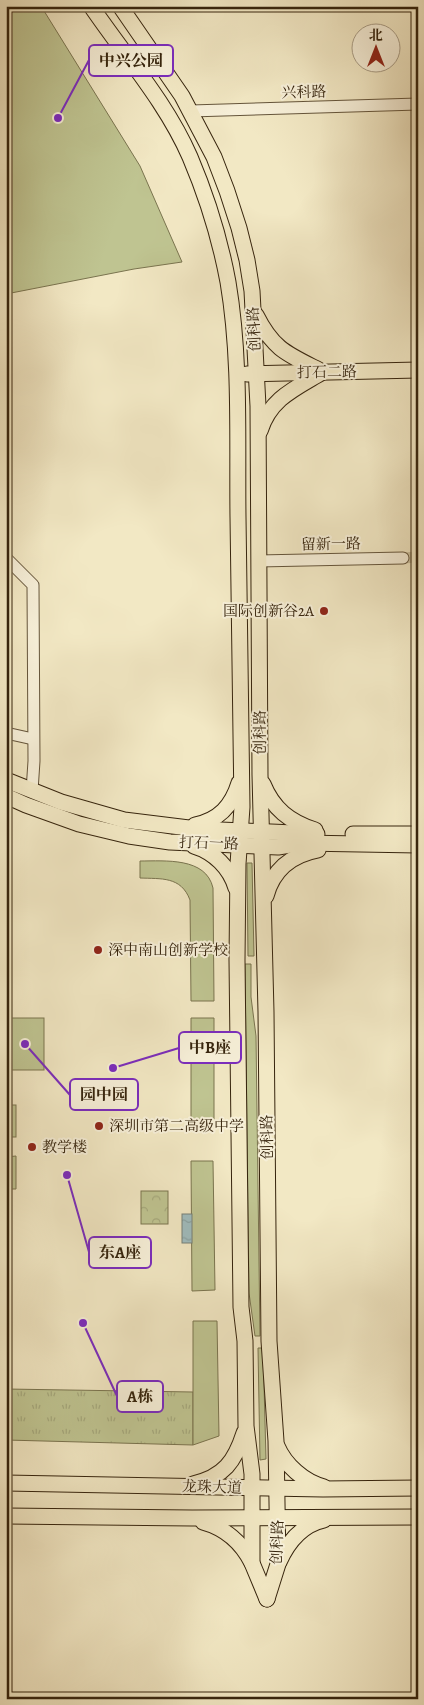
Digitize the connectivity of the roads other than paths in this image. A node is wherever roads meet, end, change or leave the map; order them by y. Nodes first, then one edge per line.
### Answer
1 (91, 6) edge
2 (120, 6) edge
3 (418, 104) edge
4 (191, 111) junction
5 (253, 310) junction
6 (418, 370) edge
7 (323, 372) junction
8 (236, 374) junction
9 (256, 374) junction
10 (258, 437) junction
11 (6, 558) edge
12 (403, 558) tunnel mouth
13 (258, 560) junction
14 (6, 733) edge
15 (33, 739) junction
16 (242, 772) junction
17 (260, 775) junction
18 (6, 780) edge
19 (32, 791) junction
20 (6, 796) edge
21 (178, 827) junction
22 (328, 834) junction
23 (418, 834) edge
24 (241, 838) junction
25 (261, 839) junction
26 (183, 843) junction
27 (302, 843) junction
28 (418, 846) edge
29 (237, 892) junction
30 (263, 905) junction
31 (265, 959) junction
32 (237, 960) junction
33 (245, 1341) junction
34 (270, 1341) junction
35 (246, 1426) junction
36 (276, 1441) junction
37 (6, 1483) edge
38 (178, 1486) junction
39 (252, 1488) junction
40 (418, 1488) edge
41 (277, 1489) junction
42 (333, 1489) junction
43 (6, 1516) edge
44 (418, 1516) edge
45 (335, 1517) junction
46 (192, 1518) junction
47 (252, 1518) junction
48 (278, 1518) junction
49 (252, 1563) junction
50 (278, 1564) junction

1 - 8 main road, 创科路
2 - 4 main road, 创科路
3 - 4 street, 兴科路
4 - 5 main road, 创科路
5 - 7 main road
5 - 9 main road, 创科路
6 - 7 main road, 打石二路
7 - 9 main road, 打石二路
7 - 10 main road
8 - 9 main road, 打石二路
8 - 16 main road, 创科路
9 - 10 main road, 创科路
10 - 13 main road, 创科路
11 - 15 street
12 - 13 street, 留新一路
13 - 17 main road, 创科路
14 - 15 street
15 - 19 street
16 - 21 main road
16 - 24 main road, 创科路
17 - 22 main road
17 - 25 main road, 创科路
18 - 19 main road, 打石一路
19 - 21 main road, 打石一路
20 - 26 main road, 打石一路
21 - 24 main road, 打石一路
22 - 23 main road, 打石一路
22 - 25 main road, 打石一路
24 - 25 main road, 打石一路
24 - 26 main road, 打石一路
24 - 29 main road, 创科路
25 - 27 main road, 打石一路
25 - 30 main road, 创科路
26 - 29 main road
27 - 28 main road, 打石一路
27 - 30 main road
29 - 32 main road, 创科路
30 - 31 main road, 创科路
31 - 32 main road
31 - 34 main road, 创科路
32 - 33 main road, 创科路
33 - 34 main road
33 - 35 main road, 创科路
34 - 36 main road, 创科路
35 - 38 main road
35 - 39 main road, 创科路
36 - 41 main road, 创科路
36 - 42 main road
37 - 38 main road, 龙珠大道
38 - 39 main road, 龙珠大道
39 - 41 main road, 龙珠大道
39 - 47 main road, 创科路
40 - 42 main road, 龙珠大道
41 - 42 main road, 龙珠大道
41 - 48 main road, 创科路
43 - 46 main road, 龙珠大道
44 - 45 main road, 龙珠大道
45 - 48 main road, 龙珠大道
45 - 50 main road
46 - 47 main road, 龙珠大道
46 - 49 main road
47 - 48 main road, 龙珠大道
47 - 49 main road, 创科路
48 - 50 main road, 创科路
49 - 50 main road, 创科路

